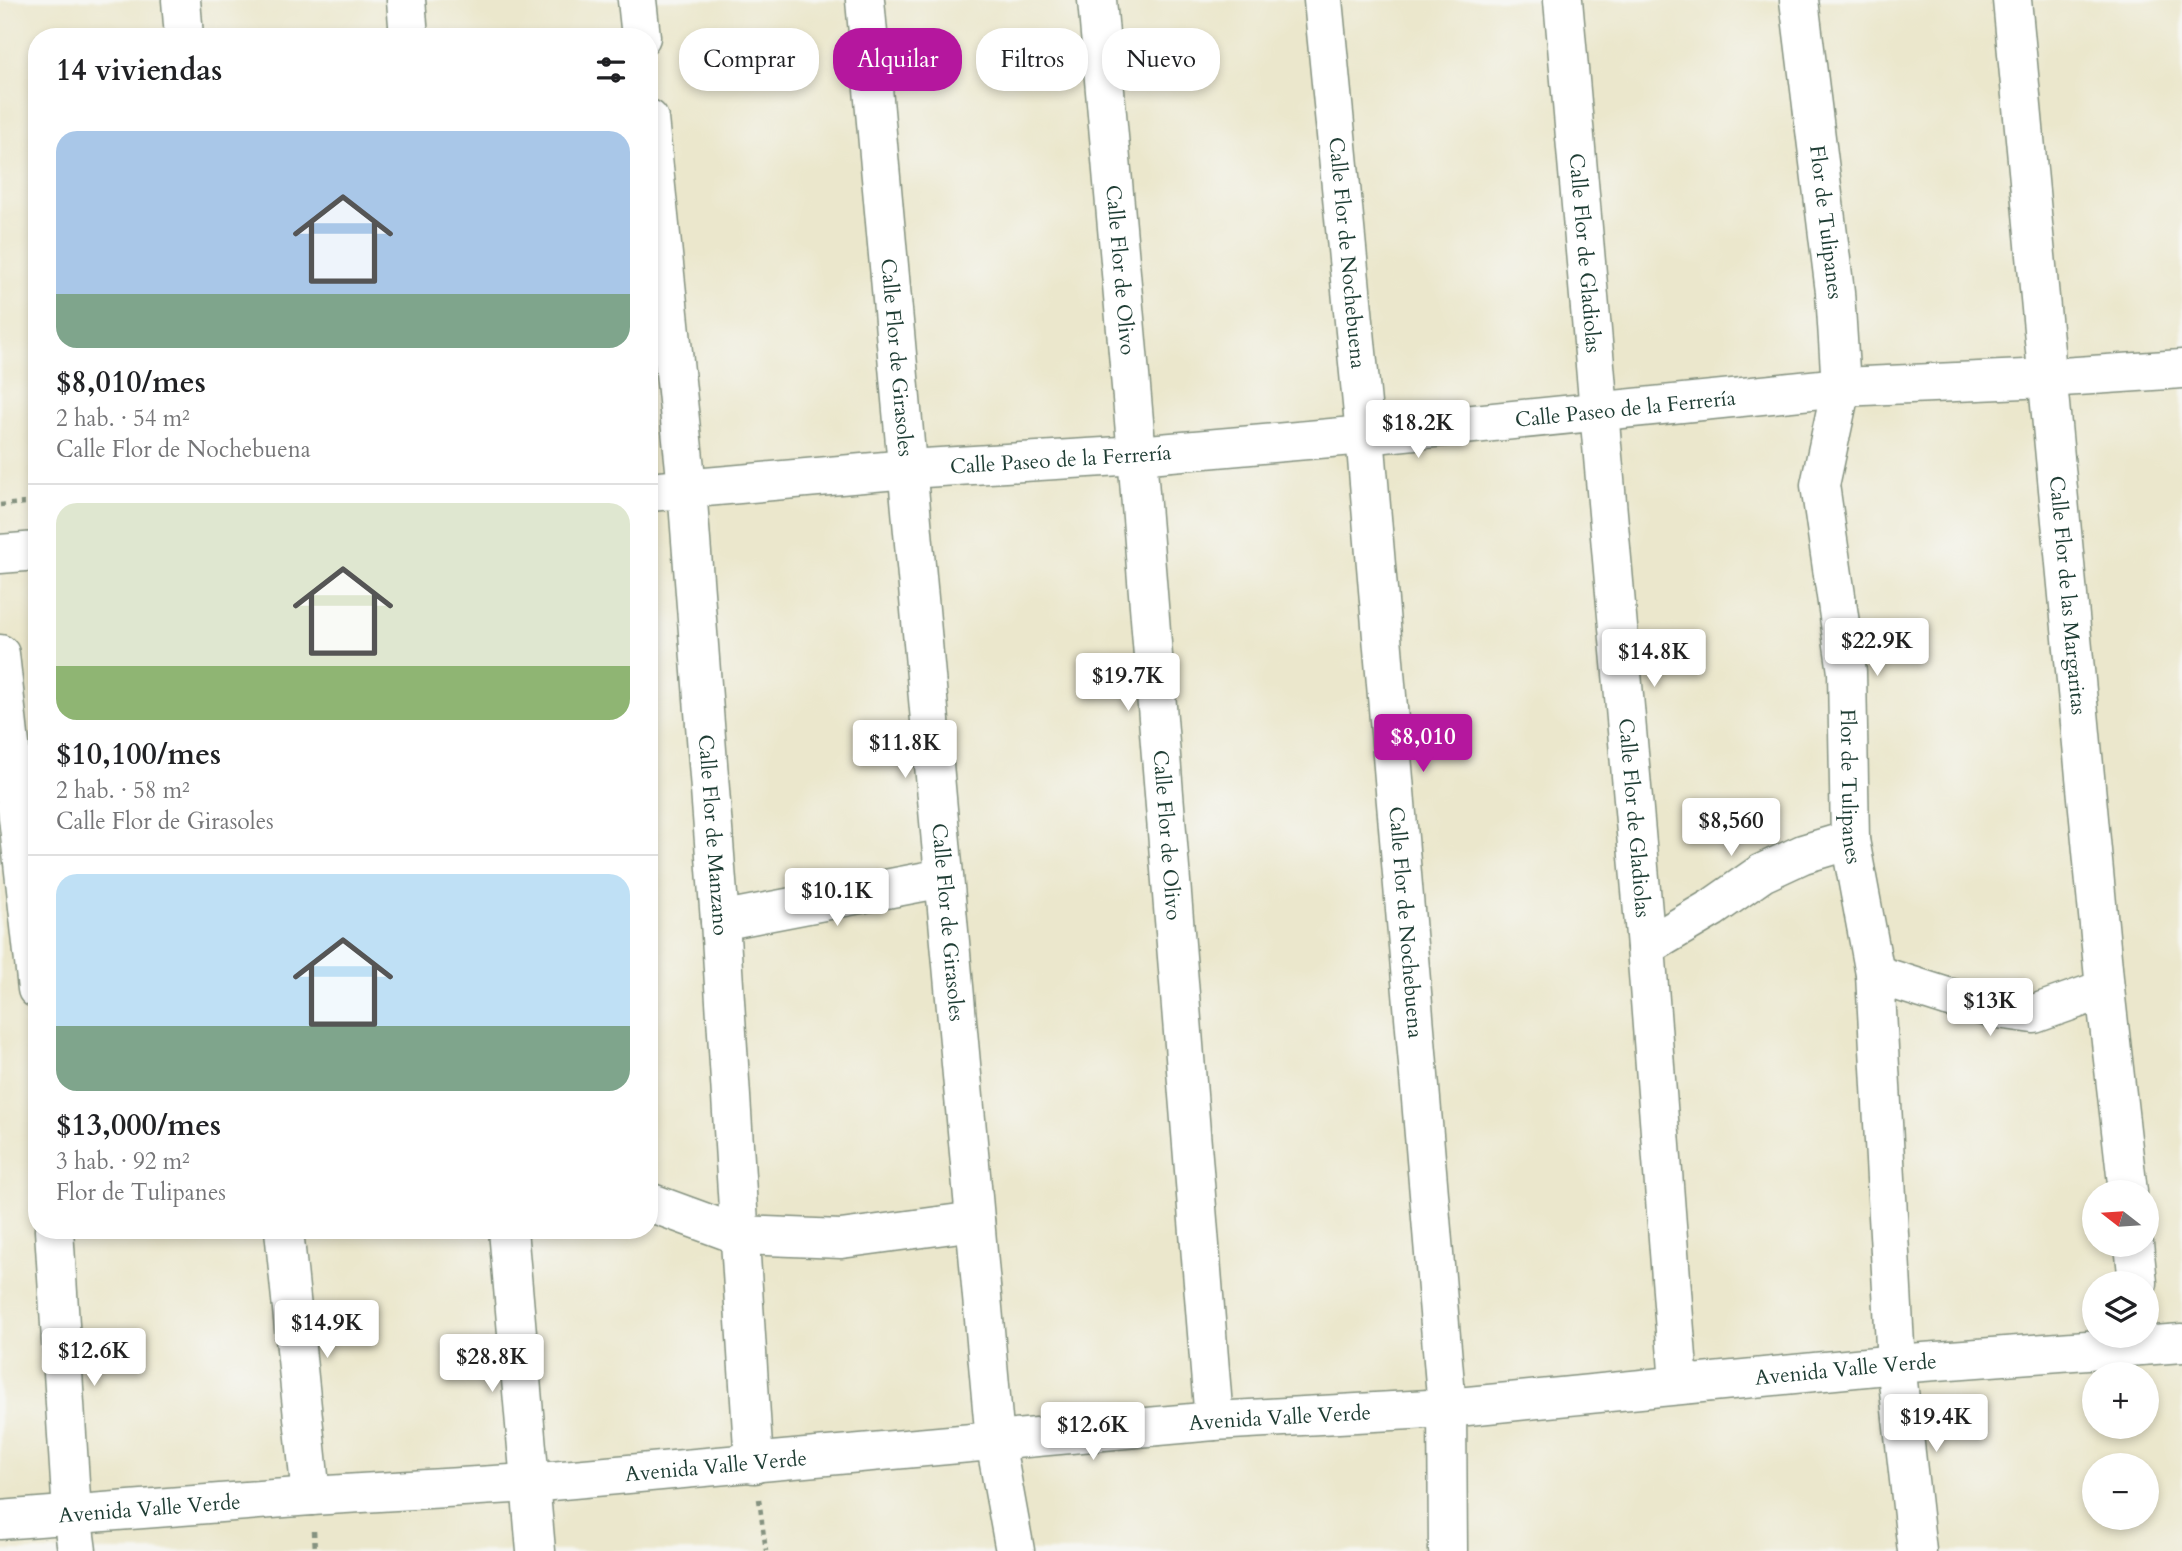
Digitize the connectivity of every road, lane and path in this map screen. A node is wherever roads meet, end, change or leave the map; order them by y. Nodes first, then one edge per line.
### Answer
1 (181, 0) edge
2 (406, 0) edge
3 (637, 0) edge
4 (865, 0) edge
5 (1097, 0) edge
6 (1323, 0) edge
7 (1563, 0) edge
8 (1799, 0) edge
9 (2012, 0) edge
10 (183, 28) edge
11 (408, 28) edge
12 (640, 28) edge
13 (658, 206) edge
14 (2182, 369) edge
15 (2046, 378) junction
16 (1841, 387) junction
17 (1600, 412) junction
18 (1365, 435) junction
19 (1137, 455) junction
20 (908, 469) junction
21 (687, 488) junction
22 (658, 491) edge
23 (28, 503) edge
24 (0, 505) edge
25 (28, 552) edge
26 (0, 554) edge
27 (0, 654) edge
28 (1850, 840) junction
29 (943, 878) junction
30 (28, 908) edge
31 (720, 921) junction
32 (1646, 947) junction
33 (1875, 974) junction
34 (2105, 989) junction
35 (2127, 1180) edge
36 (658, 1205) edge
37 (975, 1221) junction
38 (739, 1236) junction
39 (55, 1239) edge
40 (285, 1239) edge
41 (509, 1239) edge
42 (2082, 1348) edge
43 (1896, 1364) junction
44 (1679, 1384) junction
45 (1447, 1408) junction
46 (1214, 1421) junction
47 (995, 1441) junction
48 (754, 1464) junction
49 (529, 1483) junction
50 (311, 1496) junction
51 (72, 1514) junction
52 (0, 1520) edge
53 (77, 1551) edge
54 (536, 1551) edge
55 (766, 1551) edge
56 (1015, 1551) edge
57 (1448, 1551) edge
58 (1917, 1551) edge

1 - 10 street
2 - 11 street
3 - 12 street
4 - 20 street, Calle Flor de Girasoles
5 - 19 street, Calle Flor de Olivo
6 - 18 street, Calle Flor de Nochebuena
7 - 17 street, Calle Flor de Gladiolas
8 - 16 street, Flor de Tulipanes
9 - 15 street, Calle Flor de las Margaritas
13 - 21 street, Calle Flor de Manzano
14 - 15 street, Calle Paseo de la Ferrería
15 - 16 street, Calle Paseo de la Ferrería
15 - 34 street, Calle Flor de las Margaritas
16 - 17 street, Calle Paseo de la Ferrería
16 - 28 street, Flor de Tulipanes
17 - 18 street, Calle Paseo de la Ferrería
17 - 32 street, Calle Flor de Gladiolas
18 - 19 street, Calle Paseo de la Ferrería
18 - 45 street, Calle Flor de Nochebuena
19 - 20 street, Calle Paseo de la Ferrería
19 - 46 street, Calle Flor de Olivo
20 - 21 street, Calle Paseo de la Ferrería
20 - 29 street, Calle Flor de Girasoles
21 - 22 street, Calle Paseo de la Ferrería
21 - 31 street, Calle Flor de Manzano
23 - 24 path
25 - 26 street
27 - 30 street
28 - 32 street
28 - 33 street, Flor de Tulipanes
29 - 31 street
29 - 37 street, Calle Flor de Girasoles
31 - 38 street, Calle Flor de Manzano
32 - 44 street, Calle Flor de Gladiolas
33 - 34 street
33 - 43 street, Flor de Tulipanes
34 - 35 street, Calle Flor de las Margaritas
36 - 38 street
37 - 38 street
37 - 47 street, Calle Flor de Girasoles
38 - 48 street, Calle Flor de Manzano
39 - 51 street
40 - 50 street
41 - 49 street
42 - 43 street, Avenida Valle Verde
43 - 44 street, Avenida Valle Verde
43 - 58 street, Flor de Tulipanes
44 - 45 street, Avenida Valle Verde
45 - 46 street, Avenida Valle Verde
45 - 57 street, Calle Flor de Nochebuena
46 - 47 street, Avenida Valle Verde
47 - 48 street, Avenida Valle Verde
47 - 56 street, Calle Flor de Girasoles
48 - 49 street, Avenida Valle Verde
48 - 55 path
49 - 50 street, Avenida Valle Verde
49 - 54 street
50 - 51 street, Avenida Valle Verde
51 - 52 street, Avenida Valle Verde
51 - 53 street

